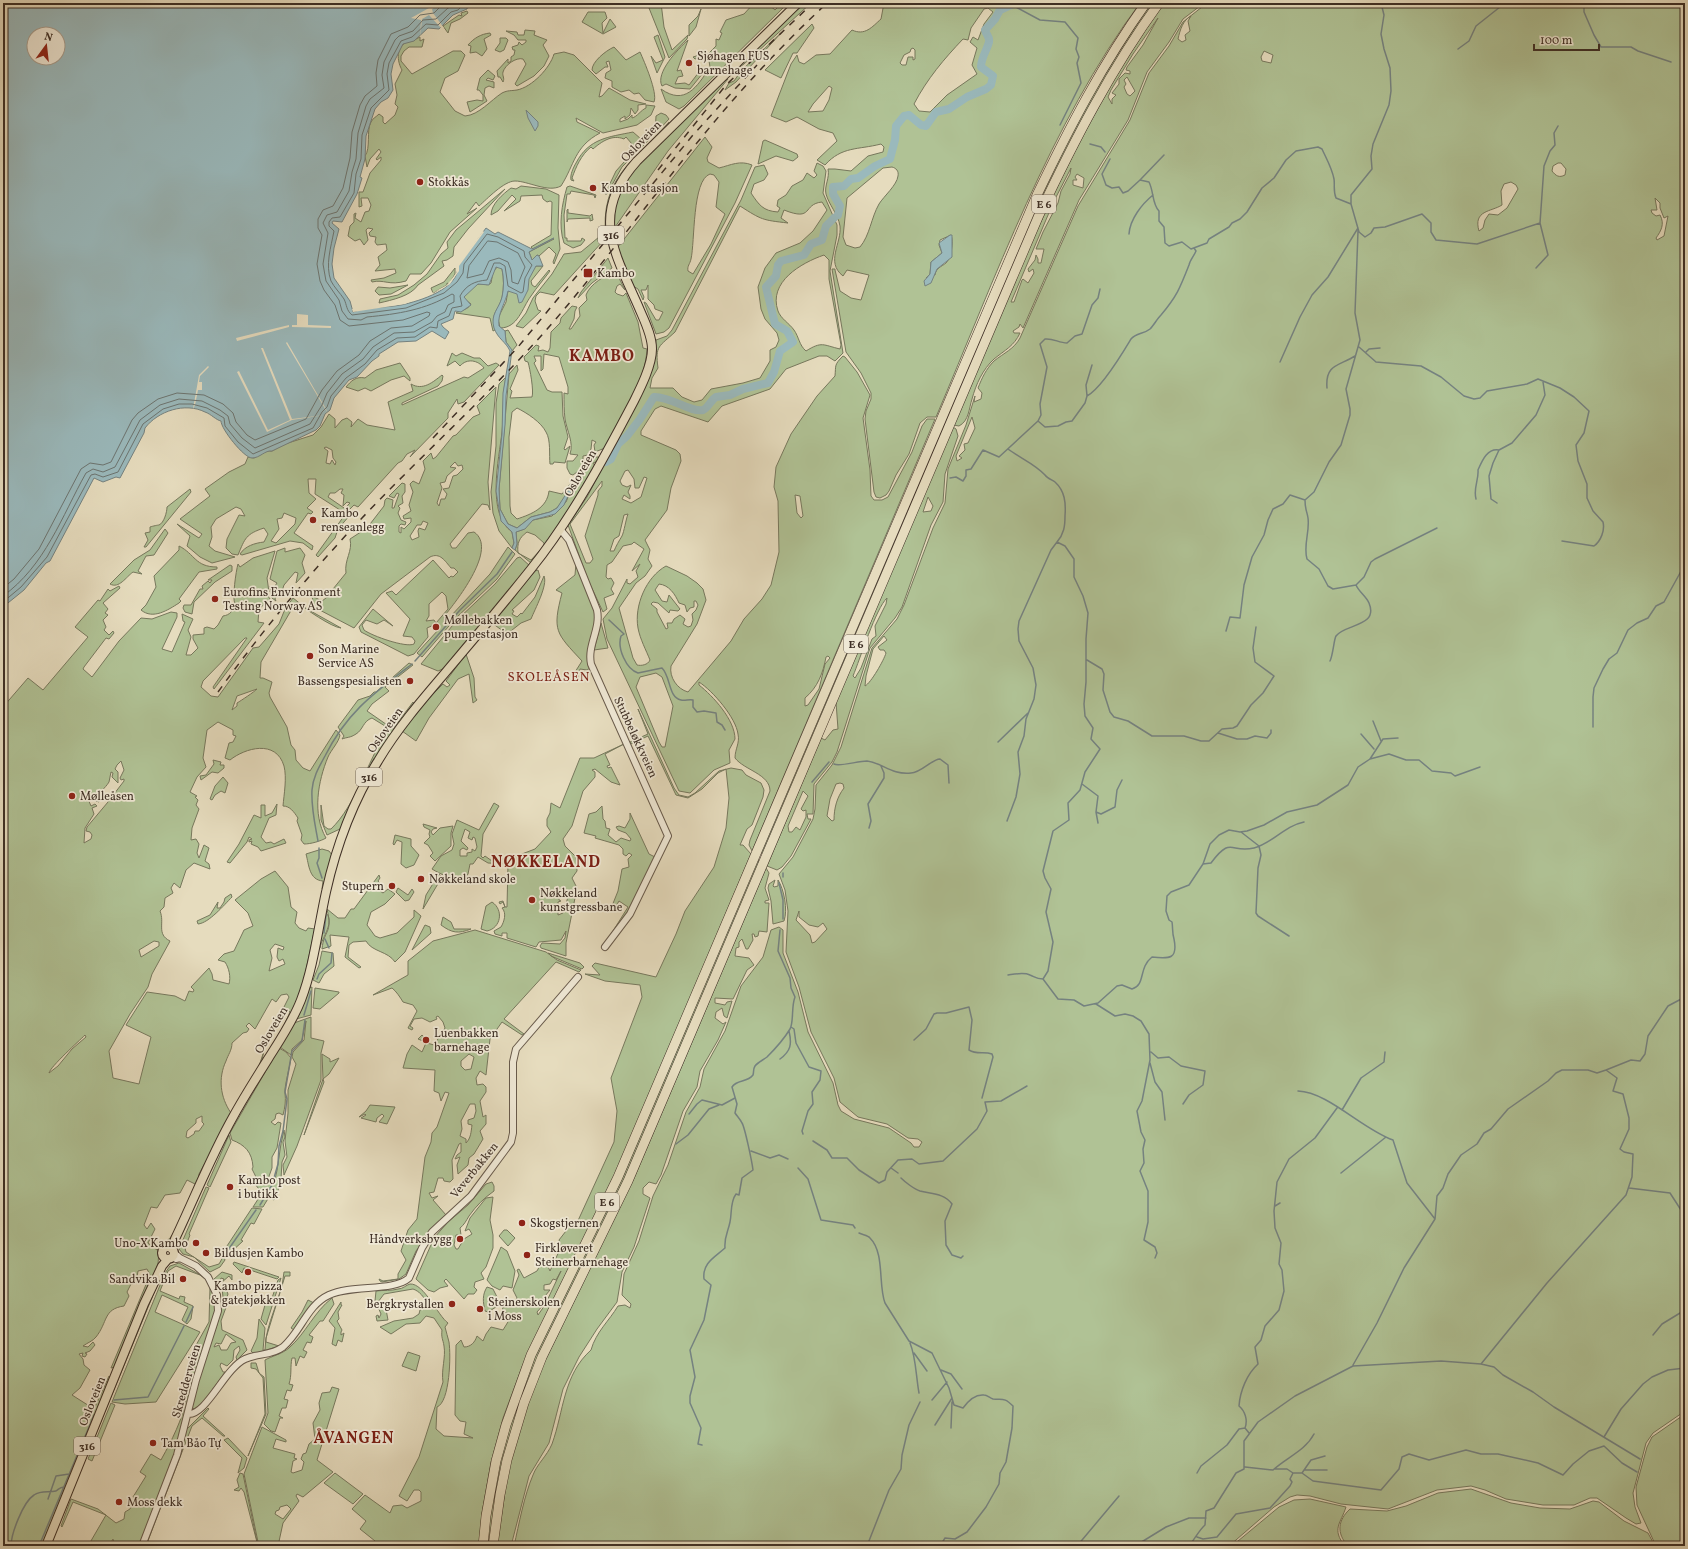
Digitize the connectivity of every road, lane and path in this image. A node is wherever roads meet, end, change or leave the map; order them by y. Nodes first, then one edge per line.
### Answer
1 (798, 3) edge
2 (1146, 3) edge
3 (1159, 3) edge
4 (560, 529) junction
5 (605, 947) dead end
6 (578, 977) dead end
7 (171, 1254) junction
8 (188, 1414) junction
9 (46, 1546) edge
10 (142, 1546) edge
11 (483, 1546) edge
12 (493, 1546) edge

1 - 4 main road, Osloveien / 316
2 - 11 highway, E 6
3 - 12 highway, E 6
4 - 5 street, Stubbeløkkveien
4 - 7 main road, Osloveien / 316
6 - 8 street, Veverbakken
7 - 8 street, Skredderveien
7 - 9 main road, Osloveien / 316
8 - 10 street, Skredderveien

